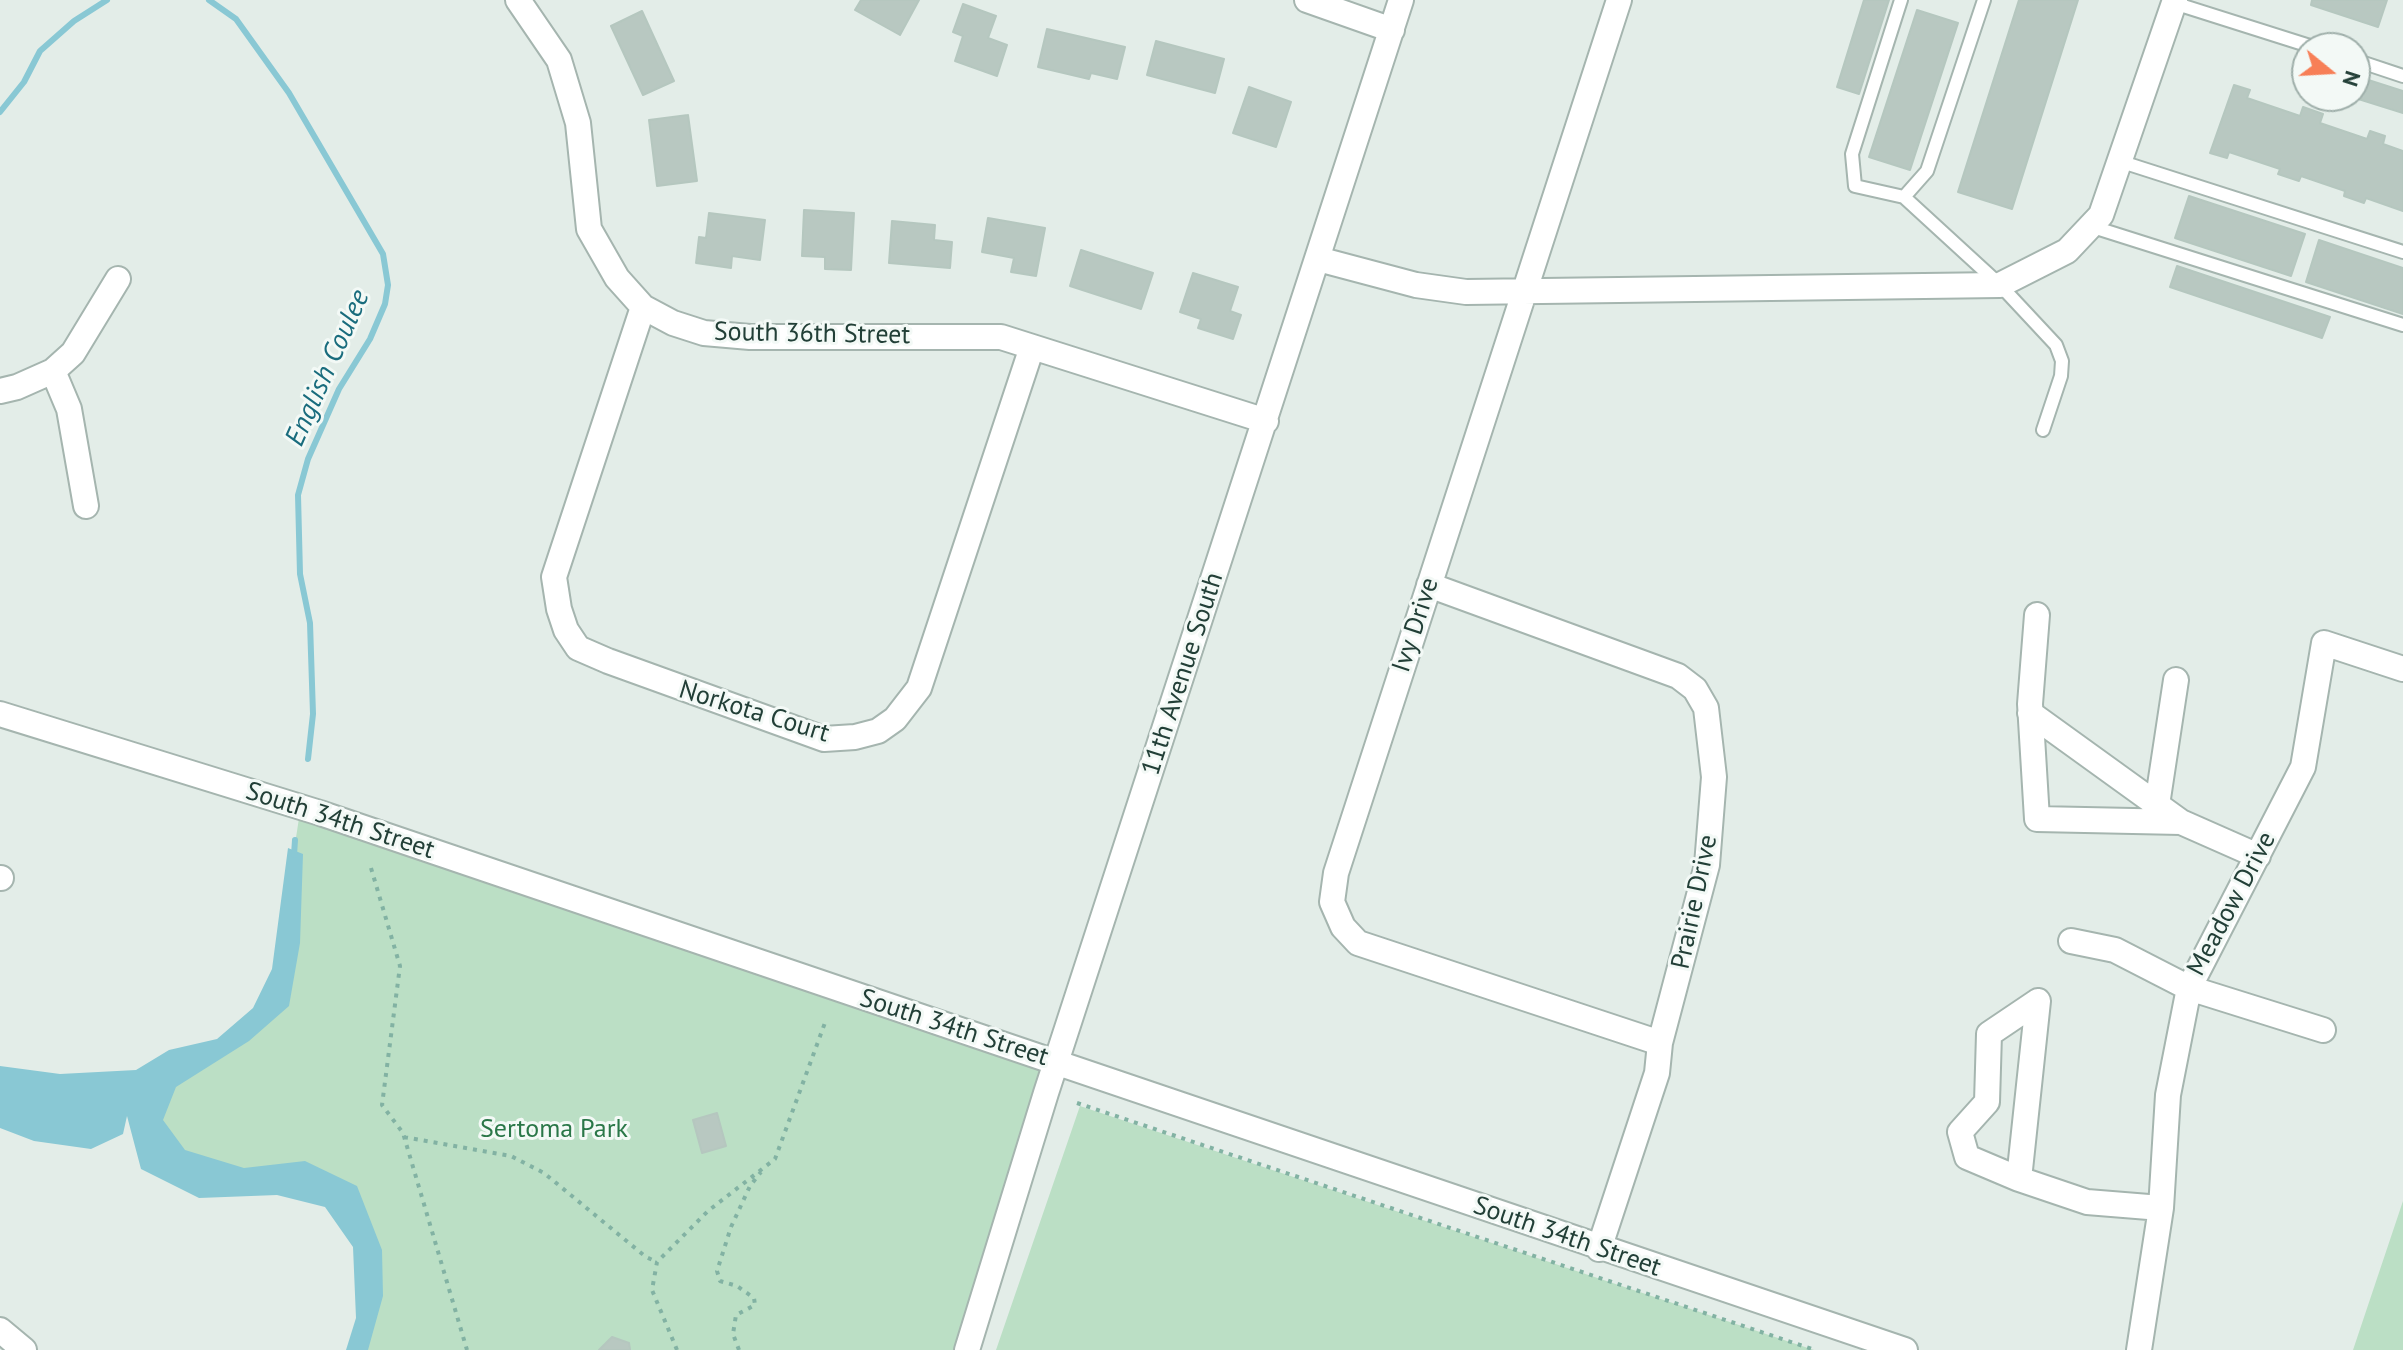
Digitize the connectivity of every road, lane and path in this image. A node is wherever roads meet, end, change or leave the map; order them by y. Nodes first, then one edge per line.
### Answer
1 (518, 0) edge
2 (1307, 0) edge
3 (1401, 0) edge
4 (1619, 0) edge
5 (1901, 0) edge
6 (1984, 0) edge
7 (2174, 2) edge
8 (1392, 30) junction
9 (2291, 40) edge
10 (2371, 65) edge
11 (2403, 76) edge
12 (2119, 161) junction
13 (1904, 197) junction
14 (2090, 226) junction
15 (2403, 252) edge
16 (1318, 259) junction
17 (118, 279) dead end
18 (2000, 285) junction
19 (1525, 290) junction
20 (643, 307) junction
21 (2403, 325) edge
22 (1032, 347) junction
23 (53, 371) junction
24 (0, 391) edge
25 (1266, 421) junction
26 (2043, 430) dead end
27 (86, 506) dead end
28 (1429, 585) junction
29 (2037, 615) dead end
30 (2403, 669) edge
31 (2176, 680) dead end
32 (2030, 713) junction
33 (0, 714) edge
34 (2157, 805) junction
35 (2181, 822) junction
36 (2258, 856) junction
37 (371, 868) dead end
38 (2071, 941) dead end
39 (2189, 988) junction
40 (826, 1020) dead end
41 (2323, 1030) dead end
42 (1660, 1043) junction
43 (1056, 1062) junction
44 (1077, 1103) dead end
45 (404, 1137) junction
46 (768, 1164) junction
47 (2019, 1179) junction
48 (2161, 1208) junction
49 (1599, 1249) junction
50 (657, 1262) junction
51 (0, 1330) edge
52 (24, 1350) edge
53 (467, 1350) edge
54 (677, 1350) edge
55 (739, 1350) edge
56 (967, 1350) edge
57 (1815, 1350) edge
58 (1905, 1350) edge
59 (2139, 1350) edge

1 - 20 street, South 36th Street
2 - 8 street
3 - 8 street, 11th Avenue South
4 - 19 street, Ivy Drive
5 - 13 lane
6 - 13 lane
7 - 9 lane
7 - 12 street
8 - 16 street, 11th Avenue South
10 - 11 lane
12 - 14 street
12 - 15 lane
13 - 18 lane
14 - 18 street
14 - 21 lane
16 - 19 street
16 - 25 street, 11th Avenue South
17 - 23 street
18 - 19 street
18 - 26 lane
19 - 28 street, Ivy Drive
20 - 22 street, South 36th Street
20 - 22 street, Norkota Court
22 - 25 street, South 36th Street
23 - 24 street
23 - 27 street
25 - 43 street, 11th Avenue South
28 - 42 street, Prairie Drive
28 - 42 street, Ivy Drive
29 - 32 street
30 - 36 street, Meadow Drive
31 - 34 street
32 - 34 street
32 - 35 street
33 - 43 street, South 34th Street
34 - 35 street
35 - 36 street
36 - 39 street, Meadow Drive
37 - 45 path
38 - 39 street
39 - 41 street
39 - 48 street, Meadow Drive
40 - 46 path
42 - 49 street, Prairie Drive
43 - 49 street, South 34th Street
43 - 56 street, 11th Avenue South
44 - 57 path
45 - 50 path
45 - 53 path
46 - 50 path
46 - 55 path
47 - 47 street
47 - 48 street
48 - 59 street, Meadow Drive
49 - 58 street, South 34th Street
50 - 54 path
51 - 52 street

